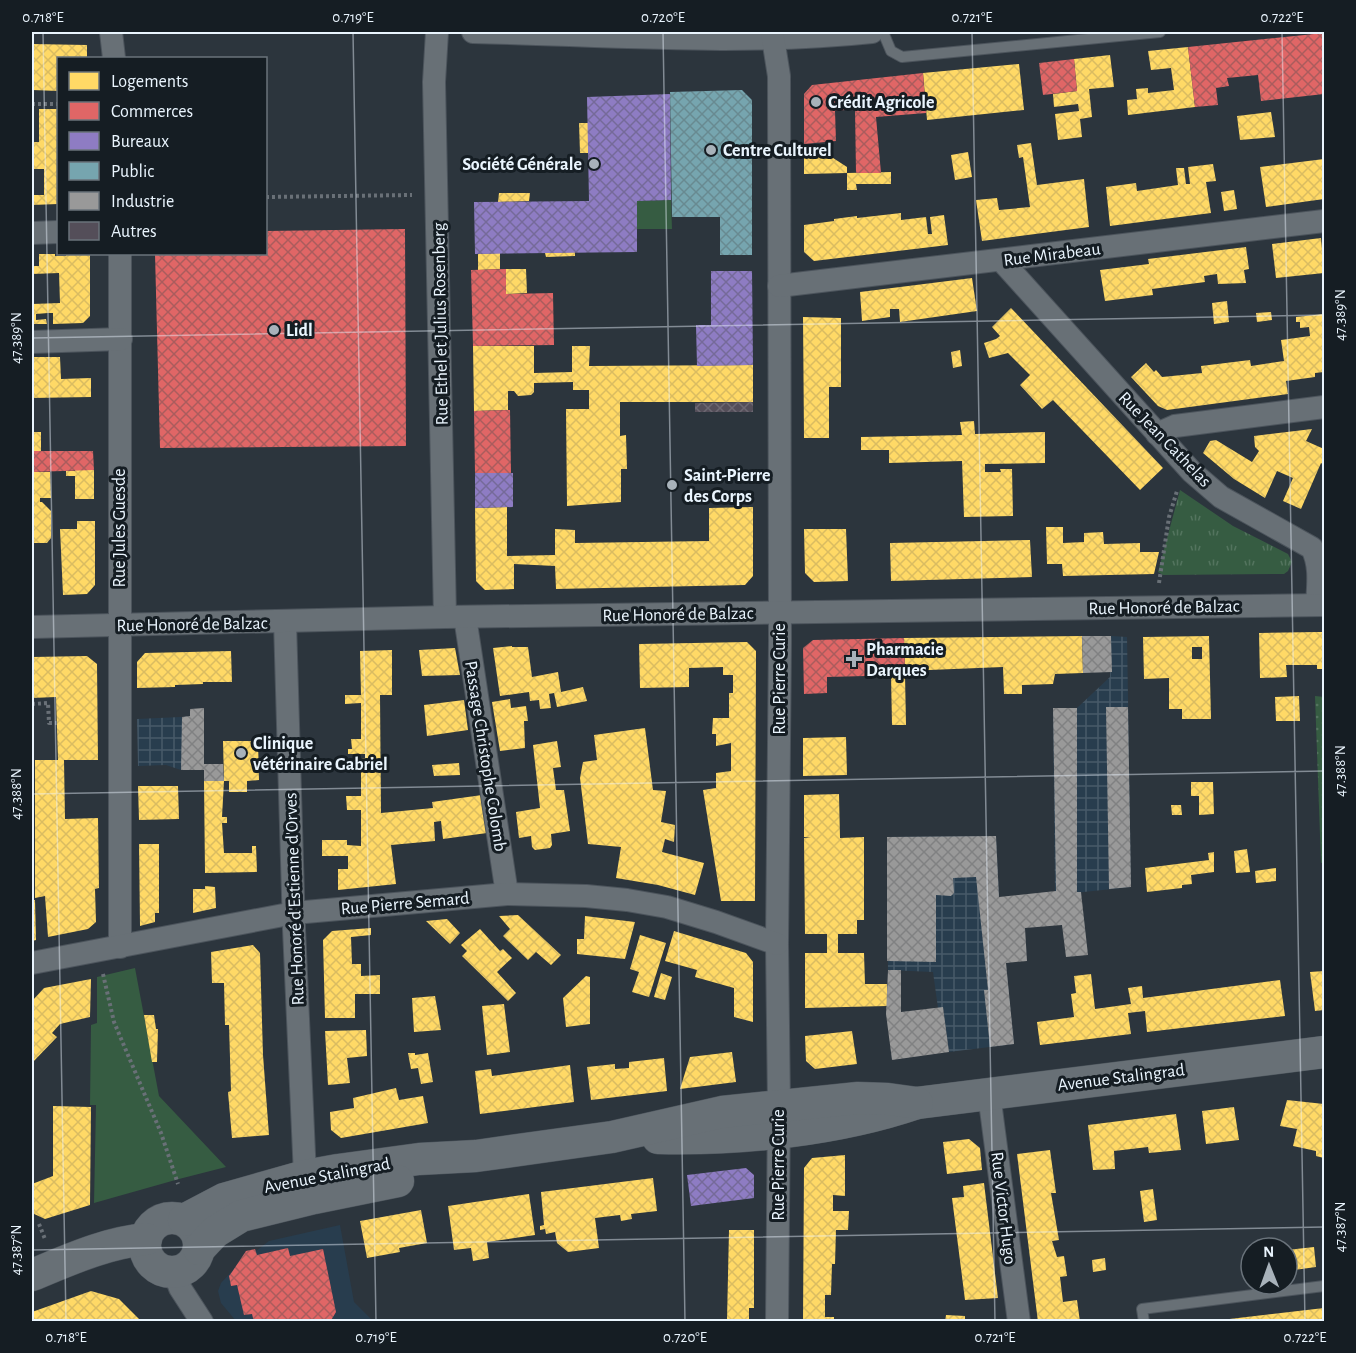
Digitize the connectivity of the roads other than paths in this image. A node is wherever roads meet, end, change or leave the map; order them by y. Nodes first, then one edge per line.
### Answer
1 (111, 32) edge
2 (437, 32) edge
3 (473, 32) edge
4 (872, 32) edge
5 (883, 32) edge
6 (1160, 32) edge
7 (771, 34) edge
8 (114, 57) edge
9 (1324, 221) edge
10 (57, 232) edge
11 (32, 233) edge
12 (120, 255) edge
13 (1000, 260) junction
14 (779, 286) junction
15 (121, 339) junction
16 (32, 342) edge
17 (1324, 407) edge
18 (1157, 434) junction
19 (1318, 547) edge
20 (1321, 605) edge
21 (779, 612) junction
22 (455, 617) junction
23 (285, 622) junction
24 (119, 626) junction
25 (32, 627) edge
26 (507, 894) junction
27 (294, 913) junction
28 (777, 944) junction
29 (109, 948) junction
30 (36, 966) edge
31 (1324, 1052) edge
32 (989, 1094) junction
33 (779, 1118) junction
34 (476, 1156) junction
35 (305, 1176) junction
36 (184, 1220) junction
37 (199, 1249) junction
38 (156, 1256) junction
39 (39, 1267) edge
40 (1324, 1286) edge
41 (202, 1322) edge
42 (777, 1322) edge
43 (1019, 1322) edge
44 (1144, 1322) edge

1 - 8 street
2 - 22 street, Rue Ethel et Julius Rosenberg
3 - 7 street
4 - 7 street
5 - 6 lane
7 - 14 street, Rue Pierre Curie
9 - 13 street, Rue Mirabeau
10 - 11 street
12 - 15 street, Rue Jules Guesde
13 - 14 street, Rue Mirabeau
13 - 18 street, Rue Jean Cathelas
14 - 21 street, Rue Pierre Curie
15 - 16 street
15 - 24 street, Rue Jules Guesde
17 - 18 street
18 - 19 street, Rue Jean Cathelas
19 - 20 street, Rue Jean Cathelas
20 - 21 street, Rue Honoré de Balzac
21 - 22 street, Rue Honoré de Balzac
21 - 28 street, Rue Pierre Curie
22 - 23 street, Rue Honoré de Balzac
22 - 26 street, Passage Christophe Colomb
23 - 24 street, Rue Honoré de Balzac
23 - 27 street, Rue Honoré d'Estienne d'Orves
24 - 25 street, Rue Honoré de Balzac
24 - 29 street, Rue Jules Guesde
26 - 27 street, Rue Pierre Semard
26 - 28 street, Rue Pierre Semard
27 - 29 street, Rue Pierre Semard
27 - 35 street, Rue Honoré d'Estienne d'Orves
28 - 33 street, Rue Pierre Curie
29 - 30 street, Rue Pierre Semard
31 - 32 street, Avenue Stalingrad
32 - 33 street, Avenue Stalingrad
32 - 43 street, Rue Victor Hugo
33 - 34 street, Avenue Stalingrad
33 - 42 street, Rue Pierre Curie
34 - 35 street, Avenue Stalingrad
34 - 37 street, Avenue Stalingrad
35 - 36 street, Avenue Stalingrad
36 - 37 street
36 - 38 street
37 - 38 street
38 - 39 street
38 - 41 street
40 - 44 lane

